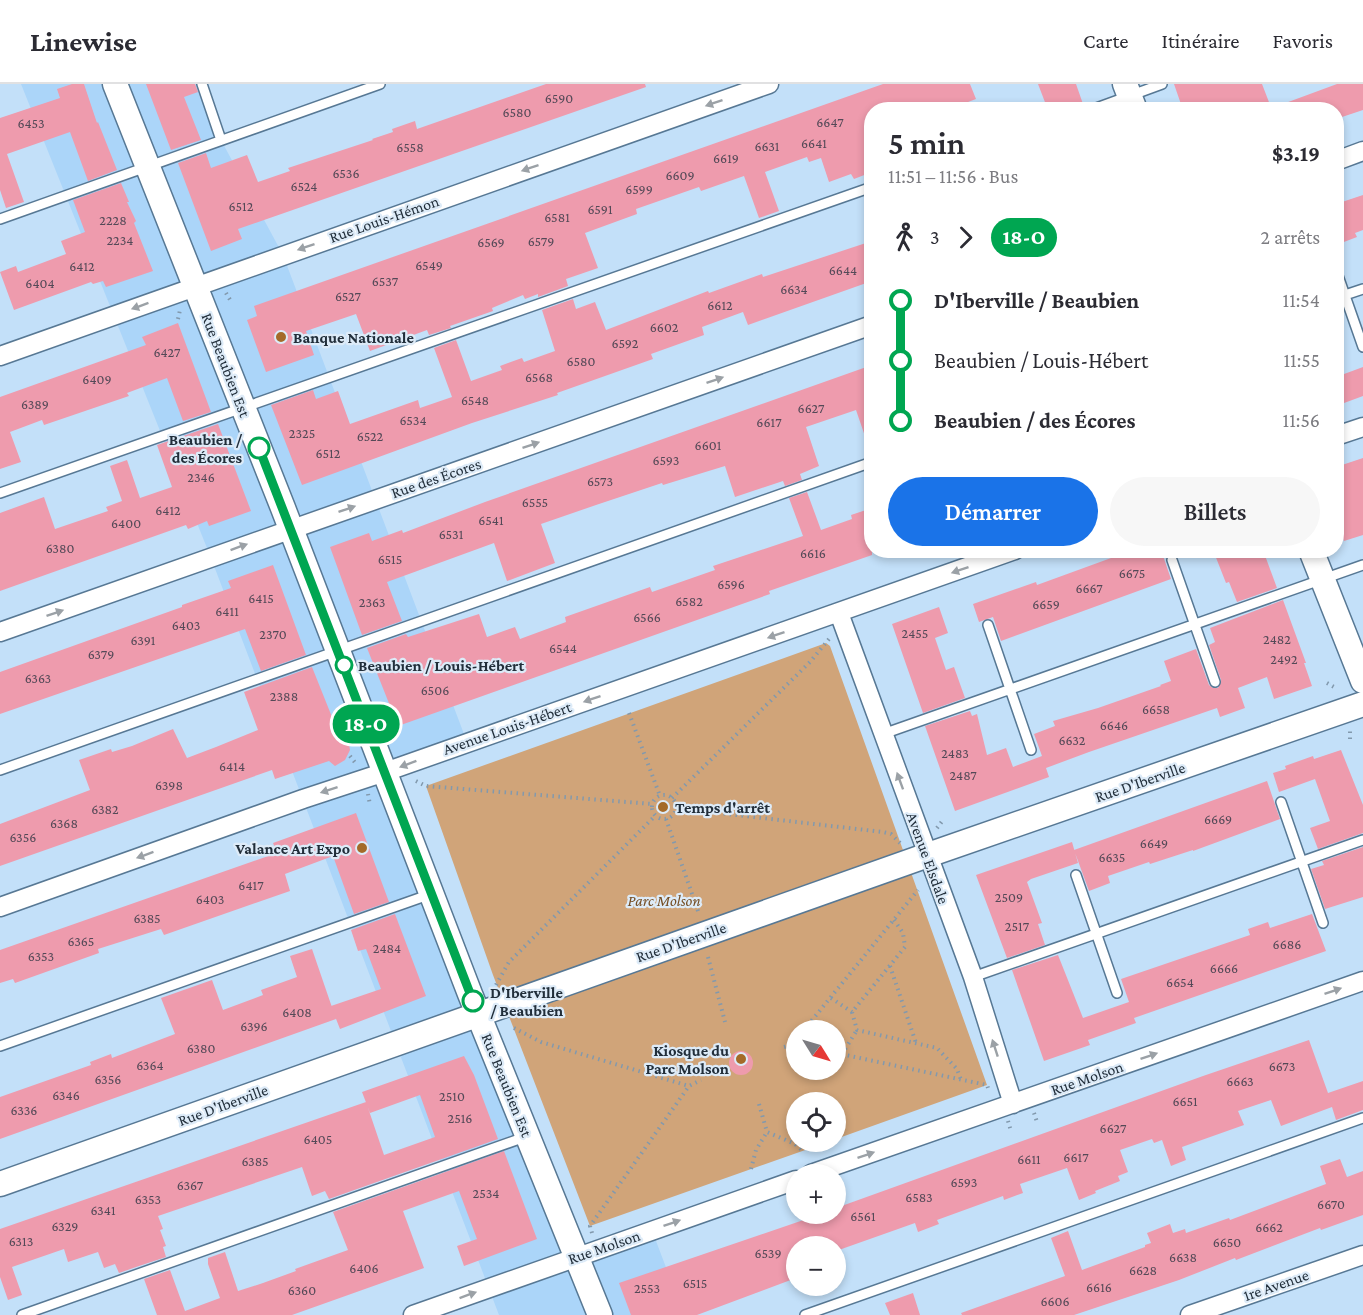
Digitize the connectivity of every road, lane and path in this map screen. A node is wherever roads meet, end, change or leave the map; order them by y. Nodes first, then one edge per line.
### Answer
1 (115, 84) edge
2 (202, 84) edge
3 (380, 84) edge
4 (769, 84) edge
5 (1162, 84) edge
6 (1130, 96) edge
7 (1113, 102) edge
8 (221, 140) junction
9 (1363, 151) edge
10 (1344, 158) edge
11 (148, 166) junction
12 (864, 190) edge
13 (0, 219) edge
14 (195, 286) junction
15 (1363, 289) edge
16 (1344, 296) edge
17 (1344, 304) edge
18 (864, 329) edge
19 (1363, 347) edge
20 (0, 356) edge
21 (242, 407) junction
22 (1363, 427) edge
23 (1344, 433) edge
24 (864, 465) edge
25 (0, 493) edge
26 (291, 529) junction
27 (993, 558) edge
28 (1314, 558) edge
29 (1172, 560) dead end
30 (1363, 565) edge
31 (1323, 579) junction
32 (838, 613) junction
33 (1194, 624) junction
34 (988, 625) dead end
35 (0, 632) edge
36 (826, 643) dead end
37 (339, 651) junction
38 (1363, 681) edge
39 (1215, 682) dead end
40 (1327, 683) dead end
41 (1336, 688) dead end
42 (1010, 689) junction
43 (1363, 704) edge
44 (629, 713) dead end
45 (883, 734) junction
46 (1031, 750) dead end
47 (0, 770) edge
48 (385, 772) junction
49 (413, 779) dead end
50 (368, 793) dead end
51 (660, 796) junction
52 (672, 798) junction
53 (1281, 802) dead end
54 (652, 804) junction
55 (370, 805) dead end
56 (676, 808) junction
57 (655, 816) junction
58 (666, 819) junction
59 (943, 820) dead end
60 (937, 828) dead end
61 (1363, 840) edge
62 (897, 841) dead end
63 (928, 855) junction
64 (1301, 862) junction
65 (1076, 875) dead end
66 (917, 888) dead end
67 (433, 894) junction
68 (0, 907) edge
69 (699, 914) dead end
70 (894, 920) junction
71 (1323, 924) dead end
72 (1096, 934) junction
73 (708, 957) dead end
74 (890, 966) junction
75 (973, 977) junction
76 (498, 981) dead end
77 (1363, 981) edge
78 (1117, 993) dead end
79 (831, 998) junction
80 (852, 1012) junction
81 (479, 1015) junction
82 (812, 1020) edge
83 (725, 1022) dead end
84 (514, 1028) dead end
85 (858, 1030) junction
86 (916, 1044) junction
87 (0, 1046) edge
88 (846, 1048) edge
89 (846, 1055) edge
90 (702, 1080) dead end
91 (961, 1080) junction
92 (987, 1085) dead end
93 (689, 1086) junction
94 (759, 1104) dead end
95 (1013, 1104) junction
96 (1363, 1118) edge
97 (767, 1132) junction
98 (528, 1136) junction
99 (786, 1140) edge
100 (840, 1164) edge
101 (751, 1169) dead end
102 (0, 1184) edge
103 (786, 1184) edge
104 (590, 1226) dead end
105 (1363, 1255) edge
106 (578, 1257) junction
107 (22, 1315) edge
108 (413, 1315) edge
109 (600, 1315) edge
110 (805, 1315) edge
111 (1190, 1315) edge

1 - 11 street, Rue Beaubien Est
2 - 8 lane
3 - 8 lane
4 -> 14 street, Rue Louis-Hémon
5 - 6 lane
6 - 7 lane
8 - 11 lane
9 - 10 street
11 - 13 lane
11 - 14 street, Rue Beaubien Est
12 - 21 lane
14 -> 20 street, Rue Louis-Hémon
14 - 21 street, Rue Beaubien Est
15 - 16 lane
17 - 19 lane
26 -> 18 street, Rue des Écores
21 - 25 lane
21 - 26 street, Rue Beaubien Est
22 - 23 street
24 - 37 lane
35 -> 26 street, Rue des Écores
26 - 37 street, Rue Beaubien Est
27 -> 32 street, Avenue Louis-Hébert
28 - 31 street
29 - 33 lane
30 - 31 lane
31 - 33 lane
31 - 38 street
32 - 45 street, Avenue Elsdale
32 -> 48 street, Avenue Louis-Hébert
33 - 39 lane
33 - 42 lane
34 - 42 lane
36 - 52 path
37 - 47 lane
37 - 48 street, Rue Beaubien Est
40 - 41 path
42 - 45 lane
42 - 46 lane
43 - 63 street, Rue D'Iberville
44 - 51 path
63 -> 45 street, Avenue Elsdale
48 - 67 street, Rue Beaubien Est
48 -> 68 street, Avenue Louis-Hébert
49 - 54 path
50 - 55 path
51 - 52 path
51 - 54 path
52 - 56 path
53 - 64 lane
54 - 57 path
56 - 58 path
56 - 62 path
57 - 58 path
57 - 76 path
58 - 69 path
59 - 60 path
61 - 64 lane
63 - 75 street, Avenue Elsdale
63 - 81 street, Rue D'Iberville
64 - 71 lane
64 - 72 lane
65 - 72 lane
66 - 70 path
67 - 81 street, Rue Beaubien Est
67 - 87 lane
70 - 74 path
70 - 79 path
72 - 75 lane
72 - 78 lane
73 - 83 path
74 - 80 path
74 - 86 path
95 -> 75 street, Avenue Elsdale
95 -> 77 street, Rue Molson
79 - 80 path
79 - 82 path
80 - 85 path
81 - 98 street, Rue Beaubien Est
81 - 102 street, Rue D'Iberville
84 - 93 path
85 - 86 path
85 - 88 path
86 - 91 path
89 - 91 path
90 - 93 path
91 - 92 path
93 - 104 path
94 - 97 path
100 -> 95 street, Rue Molson
96 - 110 lane
97 - 99 path
97 - 101 path
98 - 106 street, Rue Beaubien Est
98 - 107 lane
106 -> 103 street, Rue Molson
105 - 111 street, 1re Avenue
108 -> 106 street, Rue Molson
106 - 109 street, Rue Beaubien Est

